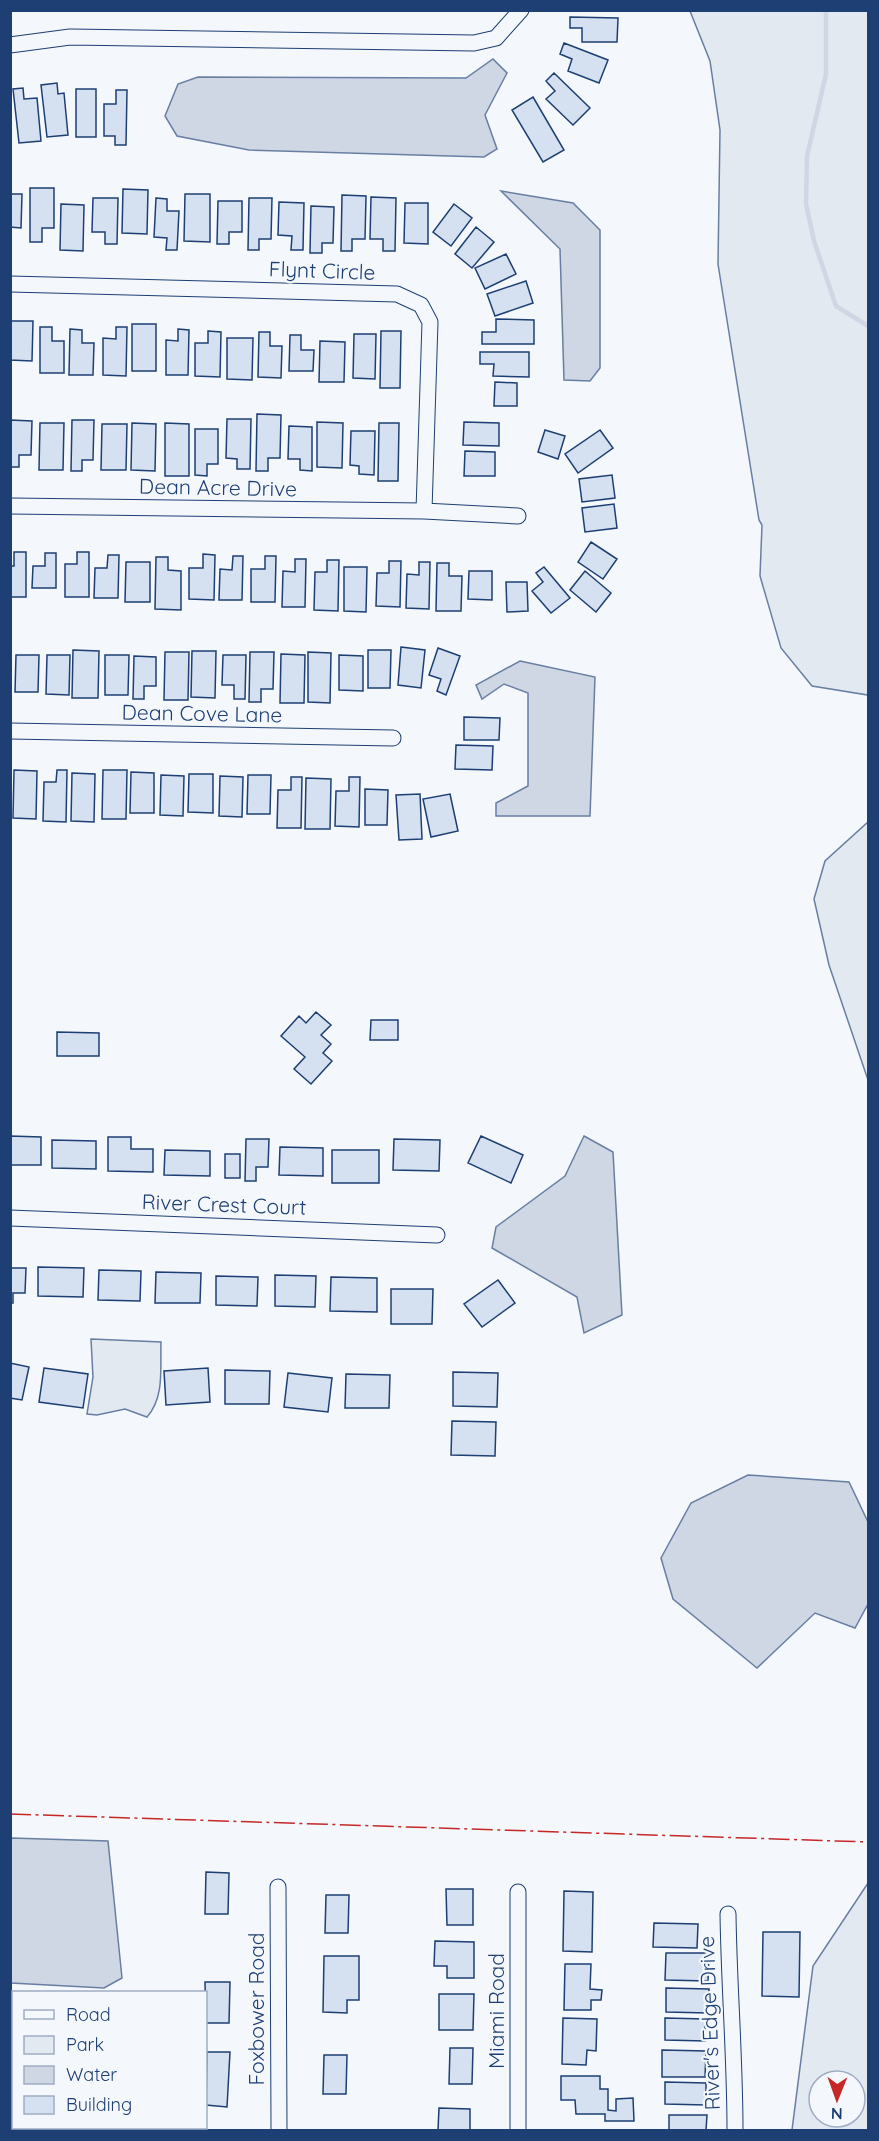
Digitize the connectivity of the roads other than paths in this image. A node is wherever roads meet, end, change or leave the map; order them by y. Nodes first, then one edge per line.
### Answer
1 (521, 10) edge
2 (10, 45) edge
3 (10, 284) edge
4 (10, 506) edge
5 (424, 511) junction
6 (518, 516) dead end
7 (10, 731) edge
8 (393, 738) dead end
9 (10, 1218) edge
10 (437, 1235) dead end
11 (278, 1887) dead end
12 (518, 1892) dead end
13 (728, 1914) dead end
14 (279, 2130) edge
15 (518, 2130) edge
16 (735, 2130) edge

1 - 2 street
3 - 5 street, Flynt Circle
4 - 5 street, Dean Acre Drive
5 - 6 street, Dean Acre Drive
7 - 8 street, Dean Cove Lane
9 - 10 street, River Crest Court
11 - 14 street, Foxbower Road
12 - 15 street, Miami Road
13 - 16 street, River's Edge Drive

